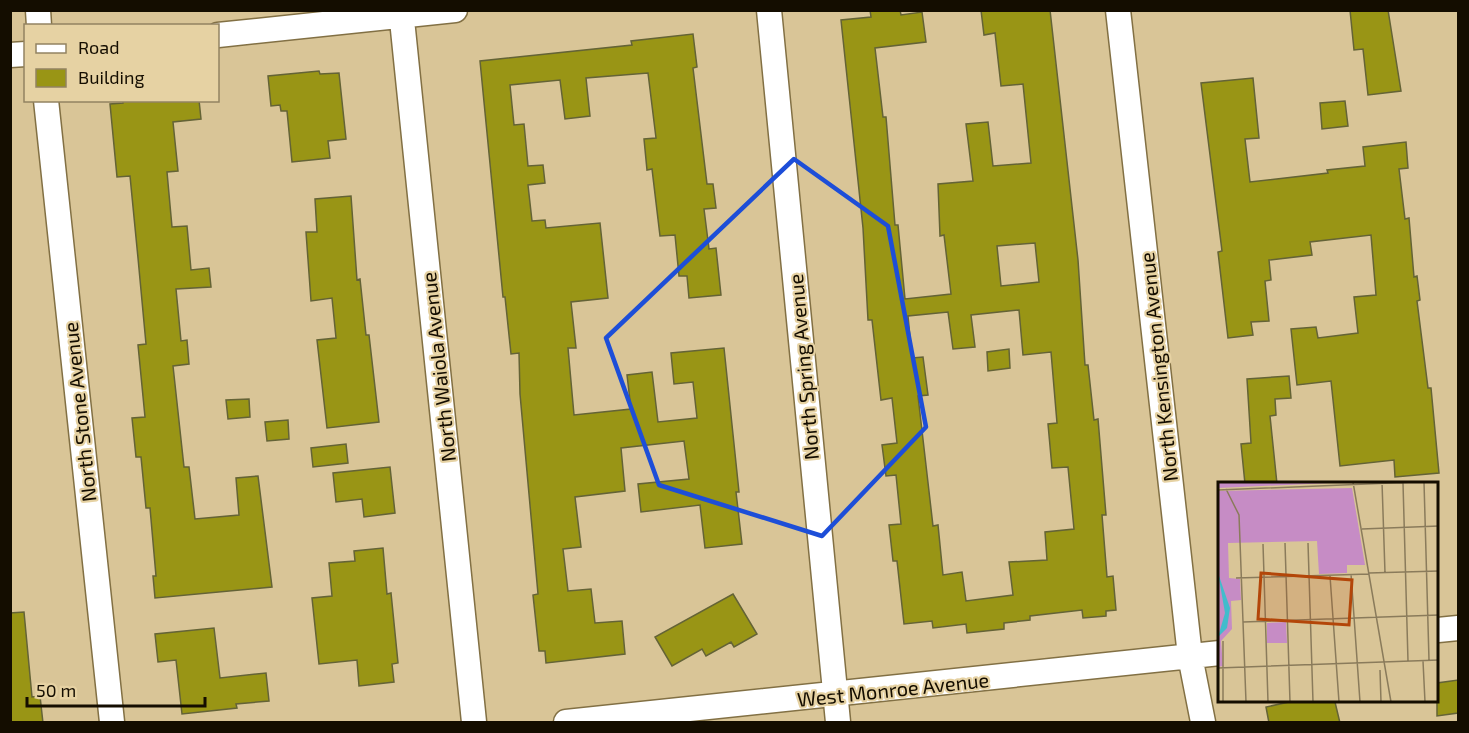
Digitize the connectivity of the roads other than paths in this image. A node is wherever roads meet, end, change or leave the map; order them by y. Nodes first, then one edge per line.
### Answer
1 (455, 10) edge
2 (769, 10) edge
3 (1118, 10) edge
4 (401, 13) edge
5 (219, 35) edge
6 (46, 102) edge
7 (1458, 628) edge
8 (1439, 630) edge
9 (1218, 653) edge
10 (1190, 656) junction
11 (835, 695) junction
12 (112, 723) edge
13 (474, 723) edge
14 (566, 723) edge
15 (838, 723) edge
16 (1203, 723) edge

1 - 4 street
2 - 11 street, North Spring Avenue
3 - 10 street, North Kensington Avenue
4 - 5 street
4 - 13 street, North Waiola Avenue
6 - 12 street, North Stone Avenue
7 - 8 street
9 - 10 street, West Monroe Avenue
10 - 11 street, West Monroe Avenue
10 - 16 street, North Kensington Avenue
11 - 14 street, West Monroe Avenue
11 - 15 street, North Spring Avenue

